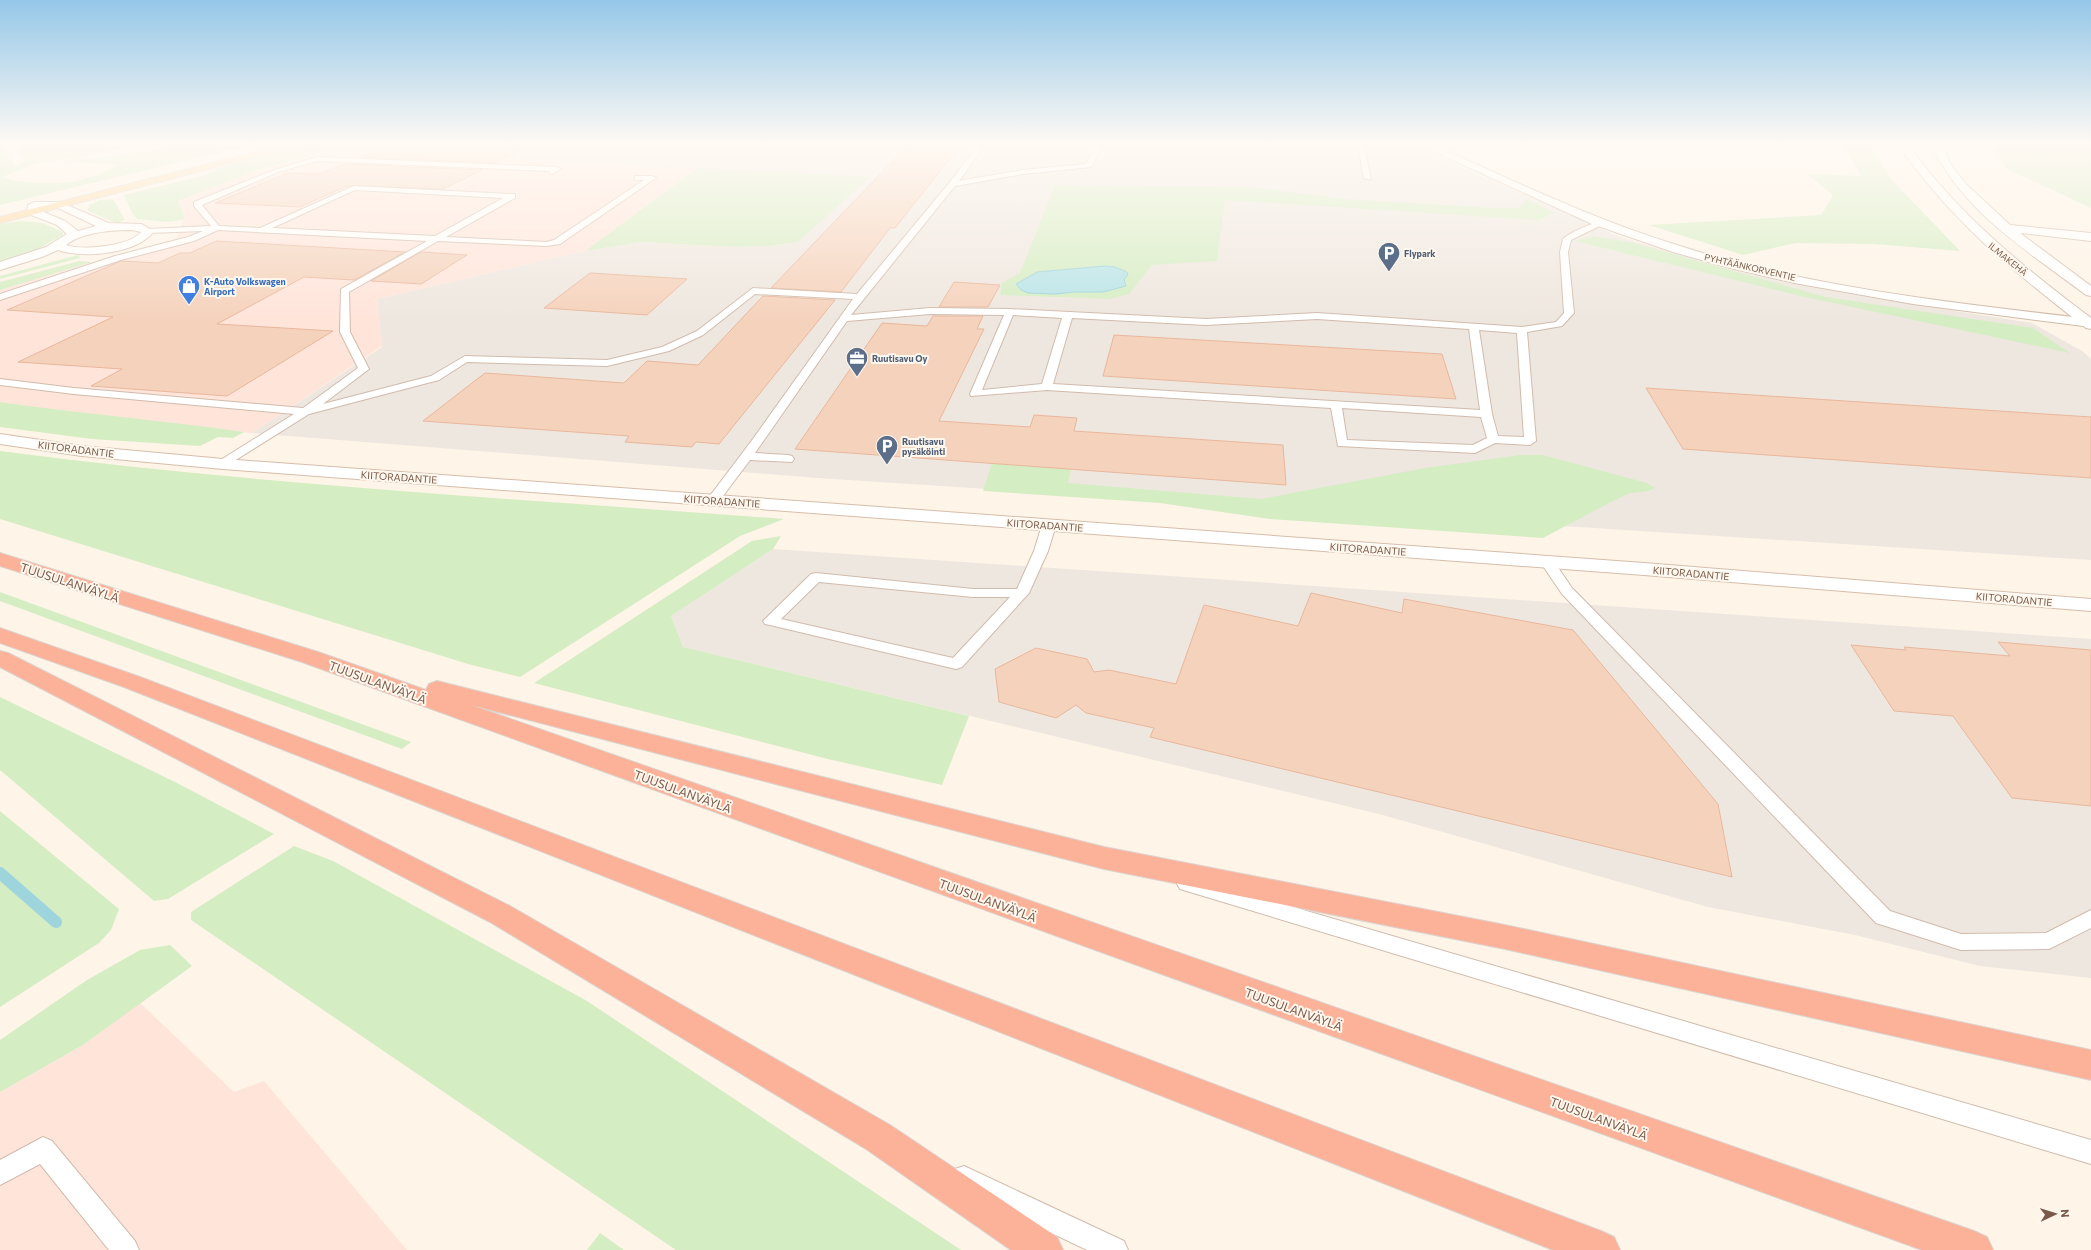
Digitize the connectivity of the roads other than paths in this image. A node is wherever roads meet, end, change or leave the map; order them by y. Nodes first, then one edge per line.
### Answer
1 (47, 204) edge
2 (197, 204) edge
3 (318, 204) edge
4 (497, 204) edge
5 (613, 204) edge
6 (936, 204) edge
7 (1559, 204) edge
8 (1951, 204) edge
9 (1981, 204) edge
10 (60, 205) joint
11 (33, 208) junction
12 (0, 212) edge
13 (0, 220) edge
14 (1966, 220) junction
15 (1602, 223) junction
16 (2001, 224) junction
17 (115, 227) junction
18 (217, 228) junction
19 (262, 230) junction
20 (2091, 230) edge
21 (145, 235) junction
22 (2091, 237) edge
23 (436, 239) junction
24 (65, 241) junction
25 (89, 251) junction
26 (0, 266) edge
27 (0, 273) edge
28 (2091, 292) edge
29 (0, 297) edge
30 (859, 297) junction
31 (1010, 312) junction
32 (1068, 315) junction
33 (846, 318) junction
34 (2090, 324) edge
35 (1474, 326) junction
36 (1522, 330) junction
37 (0, 382) edge
38 (1047, 387) junction
39 (1336, 405) junction
40 (305, 412) junction
41 (1486, 414) junction
42 (0, 439) edge
43 (1493, 439) junction
44 (746, 456) junction
45 (788, 459) dead end
46 (223, 464) junction
47 (712, 501) junction
48 (1049, 525) junction
49 (0, 559) edge
50 (1548, 563) junction
51 (1022, 593) junction
52 (2091, 605) edge
53 (0, 636) edge
54 (310, 657) junction
55 (0, 658) edge
56 (1104, 858) junction
57 (2091, 918) edge
58 (2091, 1065) edge
59 (878, 1137) junction
60 (2091, 1152) edge
61 (0, 1173) edge
62 (121, 1248) edge
63 (1044, 1250) edge
64 (1115, 1250) edge
65 (1601, 1250) edge
66 (1974, 1250) edge

1 - 11 main road
2 - 18 lane
3 - 19 lane
4 - 23 lane
5 - 23 lane
6 - 30 lane
7 - 15 main road, PYHTÄÄNKORVENTIE
8 - 14 main road, ILMAKEHÄ
9 - 16 main road
10 - 11 main road
10 - 17 main road
11 - 12 main road
11 - 13 main road
11 - 24 main road
14 - 16 main road
14 - 34 main road, ILMAKEHÄ
15 - 34 main road, PYHTÄÄNKORVENTIE
15 - 36 lane
16 - 20 main road
16 - 22 main road
16 - 28 main road
17 - 21 main road
17 - 24 main road
18 - 19 lane
18 - 21 lane
18 - 29 lane
19 - 23 lane
21 - 25 main road
23 - 40 lane
24 - 25 main road
24 - 26 main road
25 - 27 main road
30 - 33 lane
30 - 40 lane
31 - 32 lane
31 - 33 lane
31 - 38 lane
32 - 35 lane
32 - 38 lane
33 - 44 lane
35 - 36 lane
35 - 41 lane
36 - 43 lane
37 - 40 lane
38 - 39 lane
39 - 41 lane
39 - 43 lane
40 - 46 lane
41 - 43 lane
42 - 46 main road, KIITORADANTIE
44 - 45 lane
44 - 47 lane
46 - 47 main road, KIITORADANTIE
47 - 48 main road, KIITORADANTIE
48 - 50 main road, KIITORADANTIE
48 - 51 lane
49 - 54 highway, TUUSULANVÄYLÄ
50 - 52 main road, KIITORADANTIE
50 - 57 lane
51 - 51 lane
53 - 65 highway
54 - 56 highway
54 - 66 highway, TUUSULANVÄYLÄ
55 - 59 highway
56 - 58 highway
56 - 60 lane
59 - 63 highway
59 - 64 lane
61 - 62 lane

